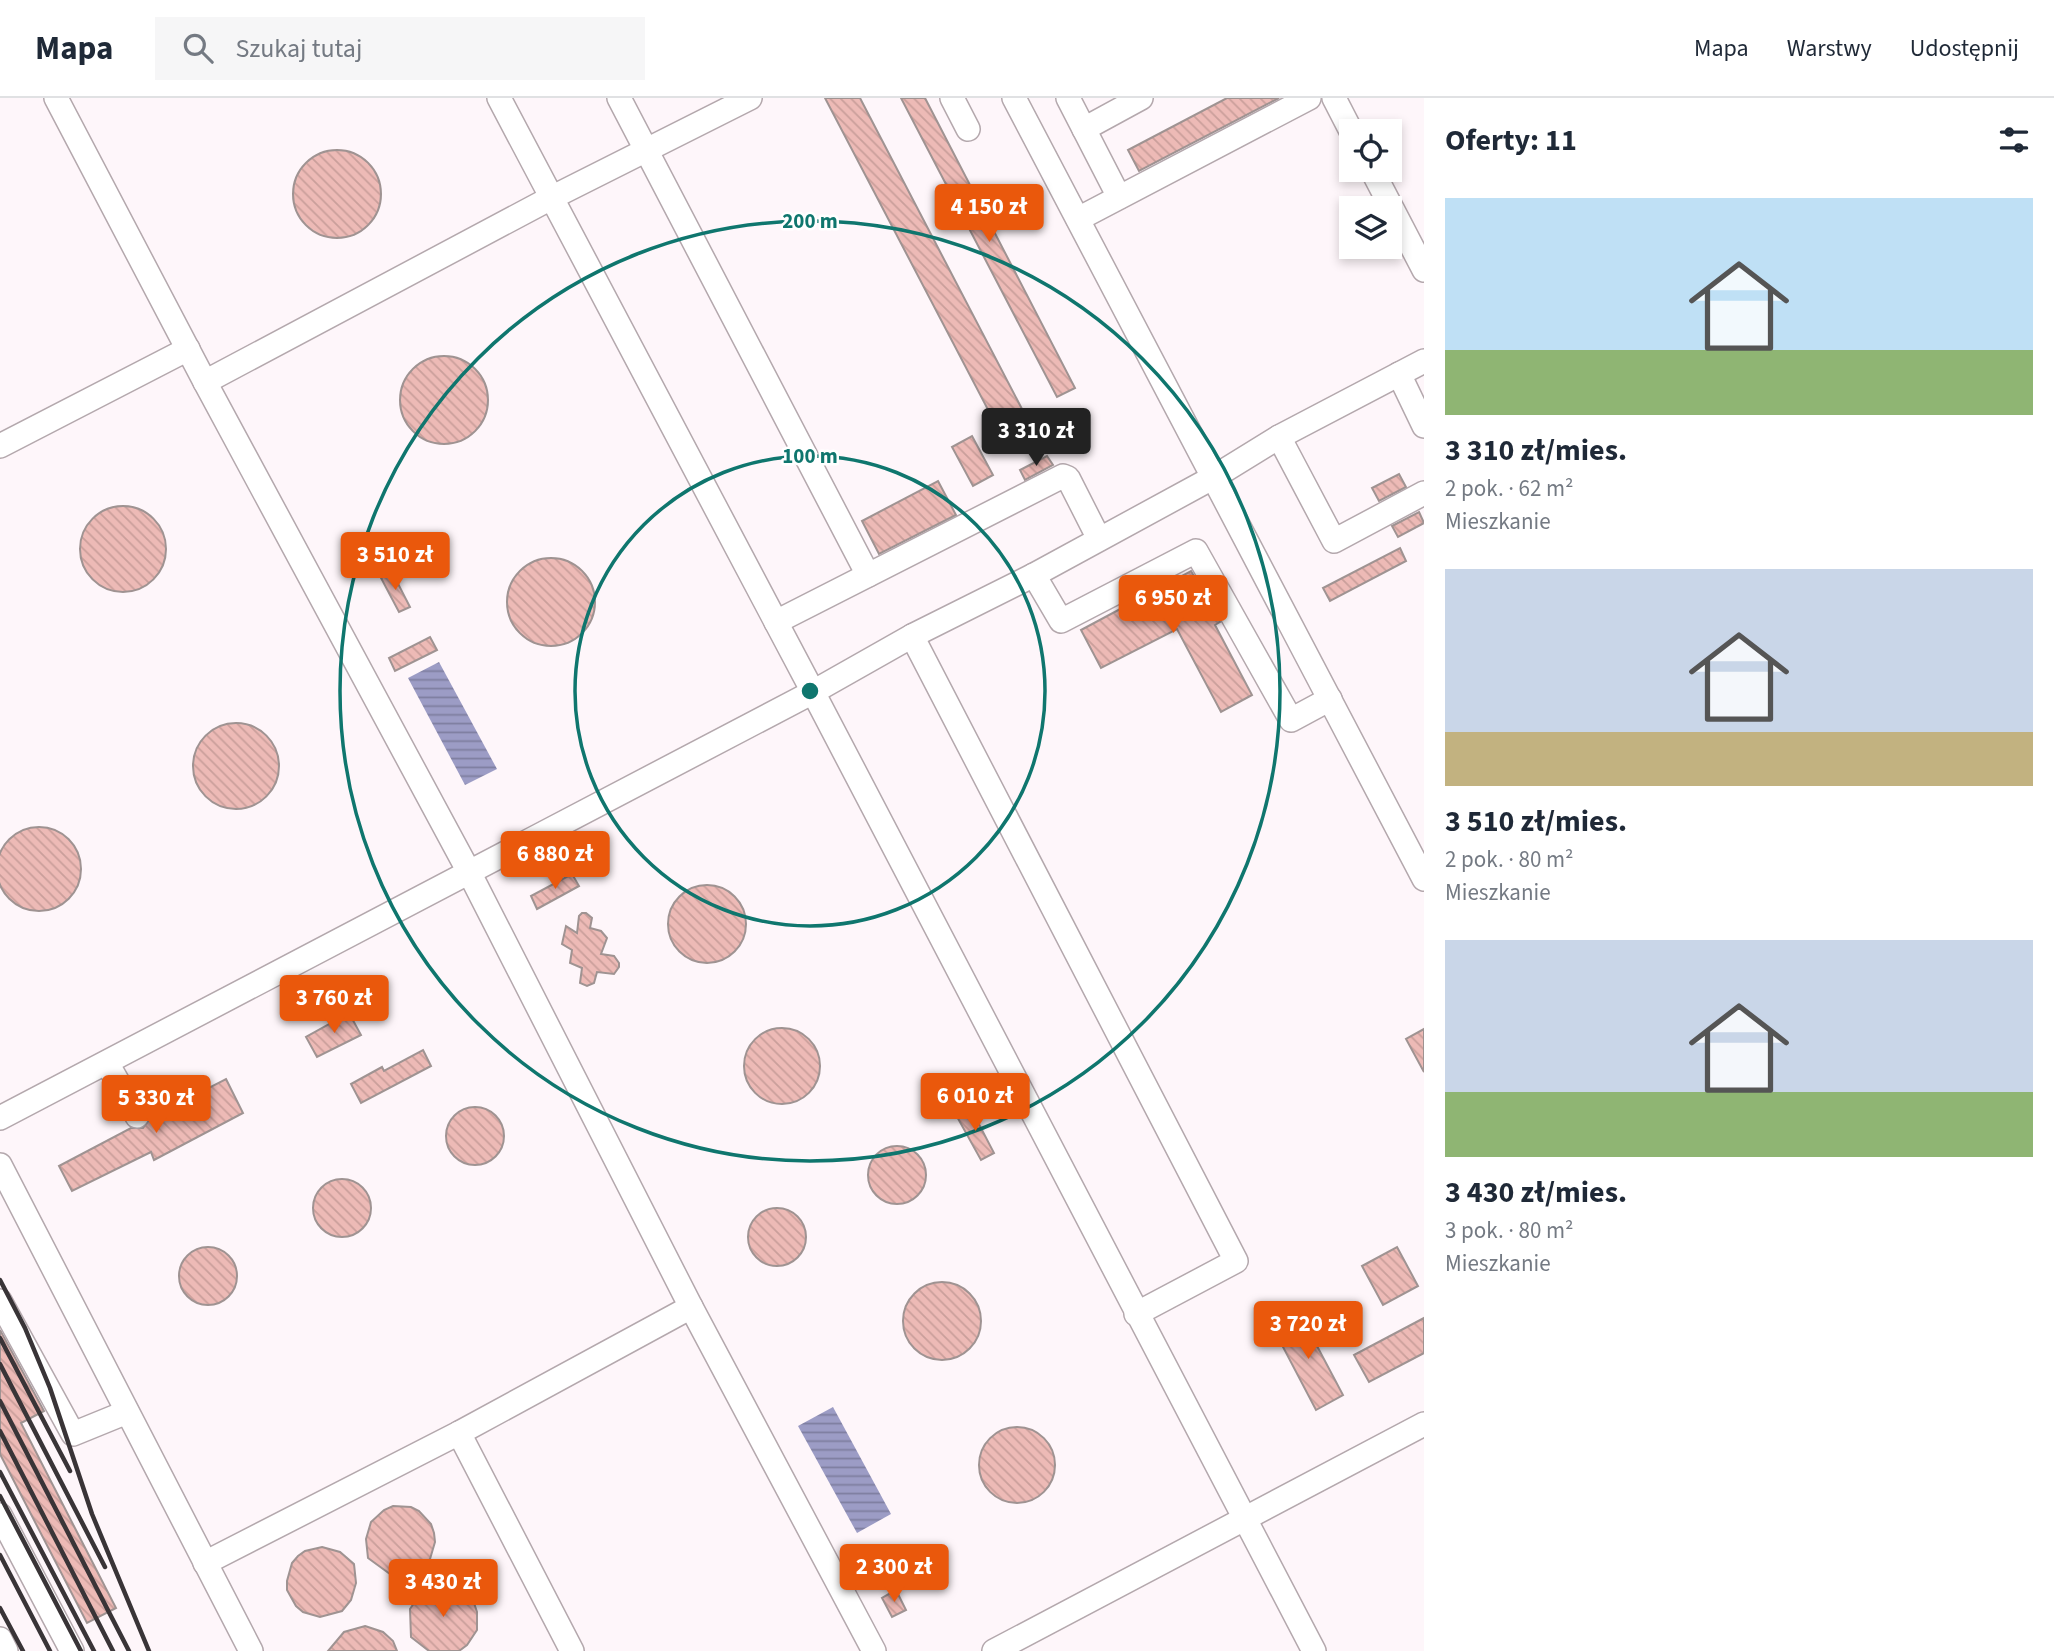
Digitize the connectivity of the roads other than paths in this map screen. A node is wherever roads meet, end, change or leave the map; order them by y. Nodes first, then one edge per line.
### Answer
1 (56, 98) edge
2 (499, 98) edge
3 (619, 98) edge
4 (750, 98) edge
5 (952, 98) edge
6 (1014, 98) edge
7 (1068, 98) edge
8 (1309, 98) edge
9 (1334, 98) edge
10 (1136, 99) edge
11 (1345, 119) edge
12 (968, 129) dead end
13 (1084, 129) junction
14 (647, 150) junction
15 (1377, 182) edge
16 (1119, 197) junction
17 (551, 198) junction
18 (1078, 219) junction
19 (1424, 270) edge
20 (188, 349) junction
21 (1424, 361) edge
22 (1399, 374) junction
23 (205, 382) junction
24 (1424, 426) edge
25 (1279, 438) junction
26 (0, 446) edge
27 (1214, 477) junction
28 (1424, 494) edge
29 (1099, 539) junction
30 (868, 575) junction
31 (1034, 575) junction
32 (776, 622) junction
33 (912, 636) junction
34 (813, 692) junction
35 (1330, 699) junction
36 (469, 872) junction
37 (1424, 879) edge
38 (107, 1063) junction
39 (137, 1116) dead end
40 (0, 1118) edge
41 (0, 1165) edge
42 (0, 1301) edge
43 (691, 1307) junction
44 (1136, 1314) junction
45 (127, 1412) junction
46 (1424, 1424) edge
47 (459, 1433) junction
48 (0, 1515) edge
49 (1244, 1519) junction
50 (205, 1563) junction
51 (0, 1639) edge
52 (6, 1651) edge
53 (72, 1651) edge
54 (251, 1651) edge
55 (572, 1651) edge
56 (874, 1651) edge
57 (994, 1651) edge
58 (1314, 1651) edge

1 - 20 lane
2 - 17 lane
3 - 14 lane
4 - 14 lane
5 - 12 lane
6 - 18 lane
7 - 13 lane
8 - 16 lane
9 - 11 lane
10 - 13 lane
13 - 16 lane
14 - 17 lane
14 - 30 lane
15 - 19 lane
16 - 18 lane
17 - 23 lane
17 - 32 lane
18 - 27 lane
20 - 23 lane
20 - 26 lane
21 - 22 lane
22 - 24 lane
22 - 25 lane
23 - 36 lane
25 - 27 lane
25 - 28 lane
27 - 29 lane
27 - 35 lane
29 - 30 lane
29 - 31 lane
30 - 32 lane
31 - 33 lane
31 - 35 lane
32 - 34 lane
33 - 34 lane
33 - 44 lane
34 - 36 lane
34 - 44 lane
35 - 37 lane
36 - 38 lane
36 - 43 lane
38 - 39 lane
38 - 40 lane
41 - 45 lane
42 - 45 lane
43 - 47 lane
43 - 56 lane
44 - 49 lane
45 - 50 lane
46 - 49 lane
47 - 50 lane
47 - 55 lane
48 - 53 lane
49 - 57 lane
49 - 58 lane
50 - 54 lane
51 - 52 lane

